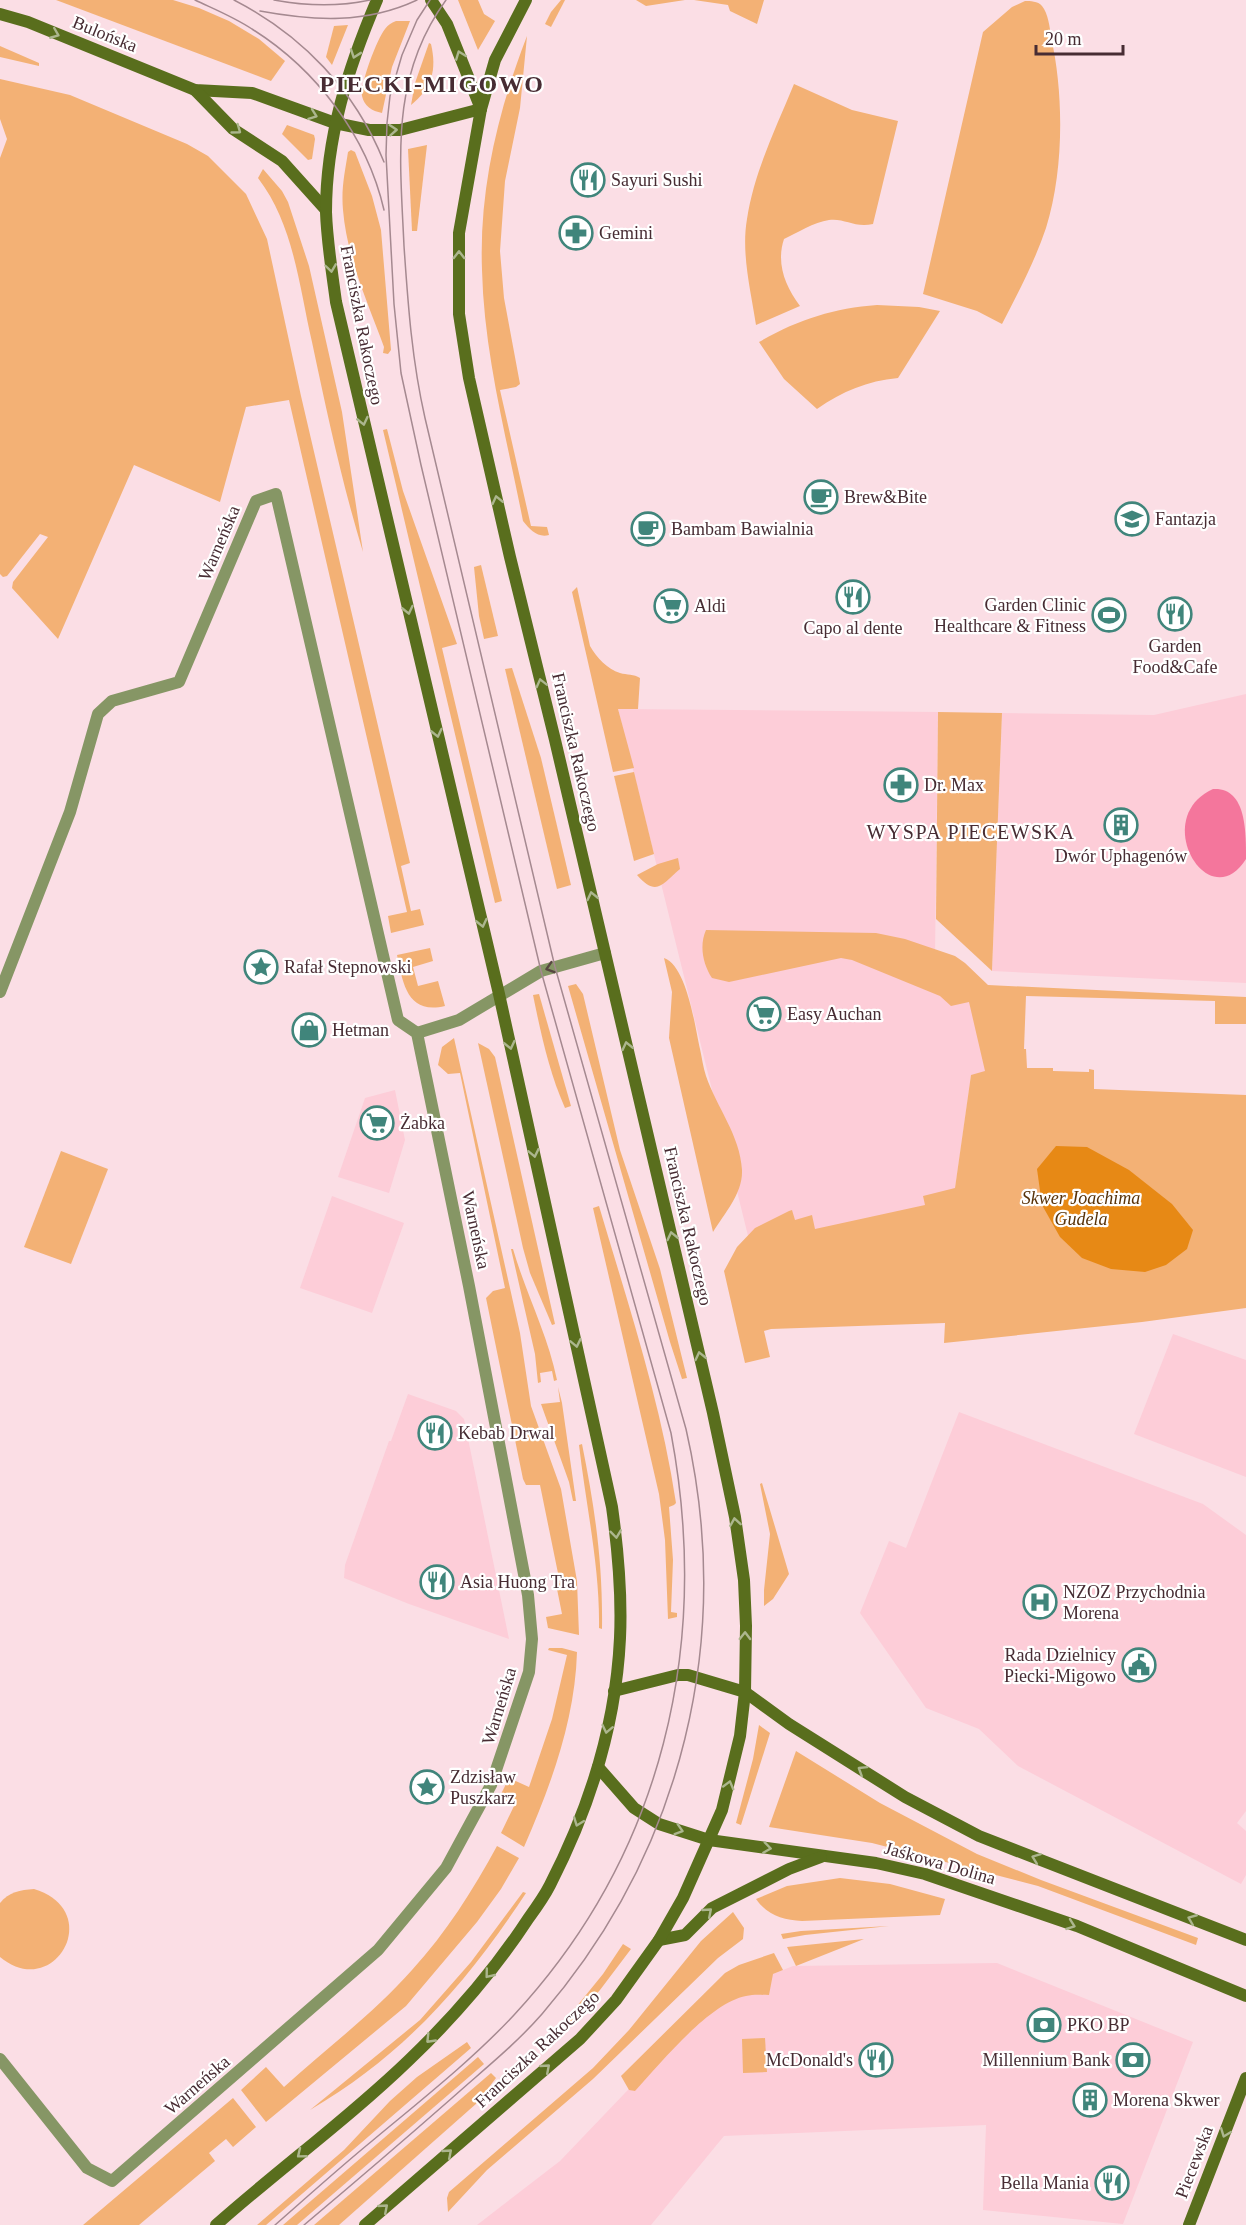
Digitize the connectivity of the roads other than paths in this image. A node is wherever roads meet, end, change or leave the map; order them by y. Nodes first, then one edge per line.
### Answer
1 (377, 0) edge
2 (431, 0) edge
3 (526, 0) edge
4 (0, 14) edge
5 (195, 90) junction
6 (481, 109) junction
7 (335, 123) junction
8 (326, 210) junction
9 (605, 953) junction
10 (0, 992) edge
11 (499, 994) junction
12 (417, 1033) junction
13 (614, 1691) junction
14 (745, 1692) junction
15 (598, 1767) junction
16 (709, 1840) junction
17 (824, 1856) junction
18 (659, 1940) junction
19 (1246, 1940) edge
20 (1246, 1996) edge
21 (0, 2059) edge
22 (1246, 2078) edge
23 (216, 2225) edge
24 (365, 2225) edge
25 (1189, 2225) edge

1 -> 7 main road, Franciszka Rakoczego
6 -> 2 main road
3 - 6 main road, Franciszka Rakoczego
4 -> 5 main road, Bulońska
5 -> 7 main road, Bulońska
5 -> 8 main road, Bulońska
7 -> 6 main road
9 -> 6 main road, Franciszka Rakoczego
7 - 8 main road, Franciszka Rakoczego
8 -> 11 main road, Franciszka Rakoczego
9 -> 11 street
14 -> 9 main road, Franciszka Rakoczego
10 - 12 street, Warneńska
11 - 12 street
11 -> 13 main road, Franciszka Rakoczego
12 - 21 street, Warneńska
13 - 14 main road, Jaśkowa Dolina
13 -> 15 main road, Franciszka Rakoczego
16 -> 14 main road, Franciszka Rakoczego
19 -> 14 main road, Jaśkowa Dolina
15 -> 16 main road, Jaśkowa Dolina
15 -> 23 main road, Franciszka Rakoczego
16 -> 17 main road, Jaśkowa Dolina
16 - 18 main road, Franciszka Rakoczego
18 -> 17 main road
17 -> 20 main road, Jaśkowa Dolina
24 -> 18 main road, Franciszka Rakoczego
22 -> 25 main road, Piecewska

